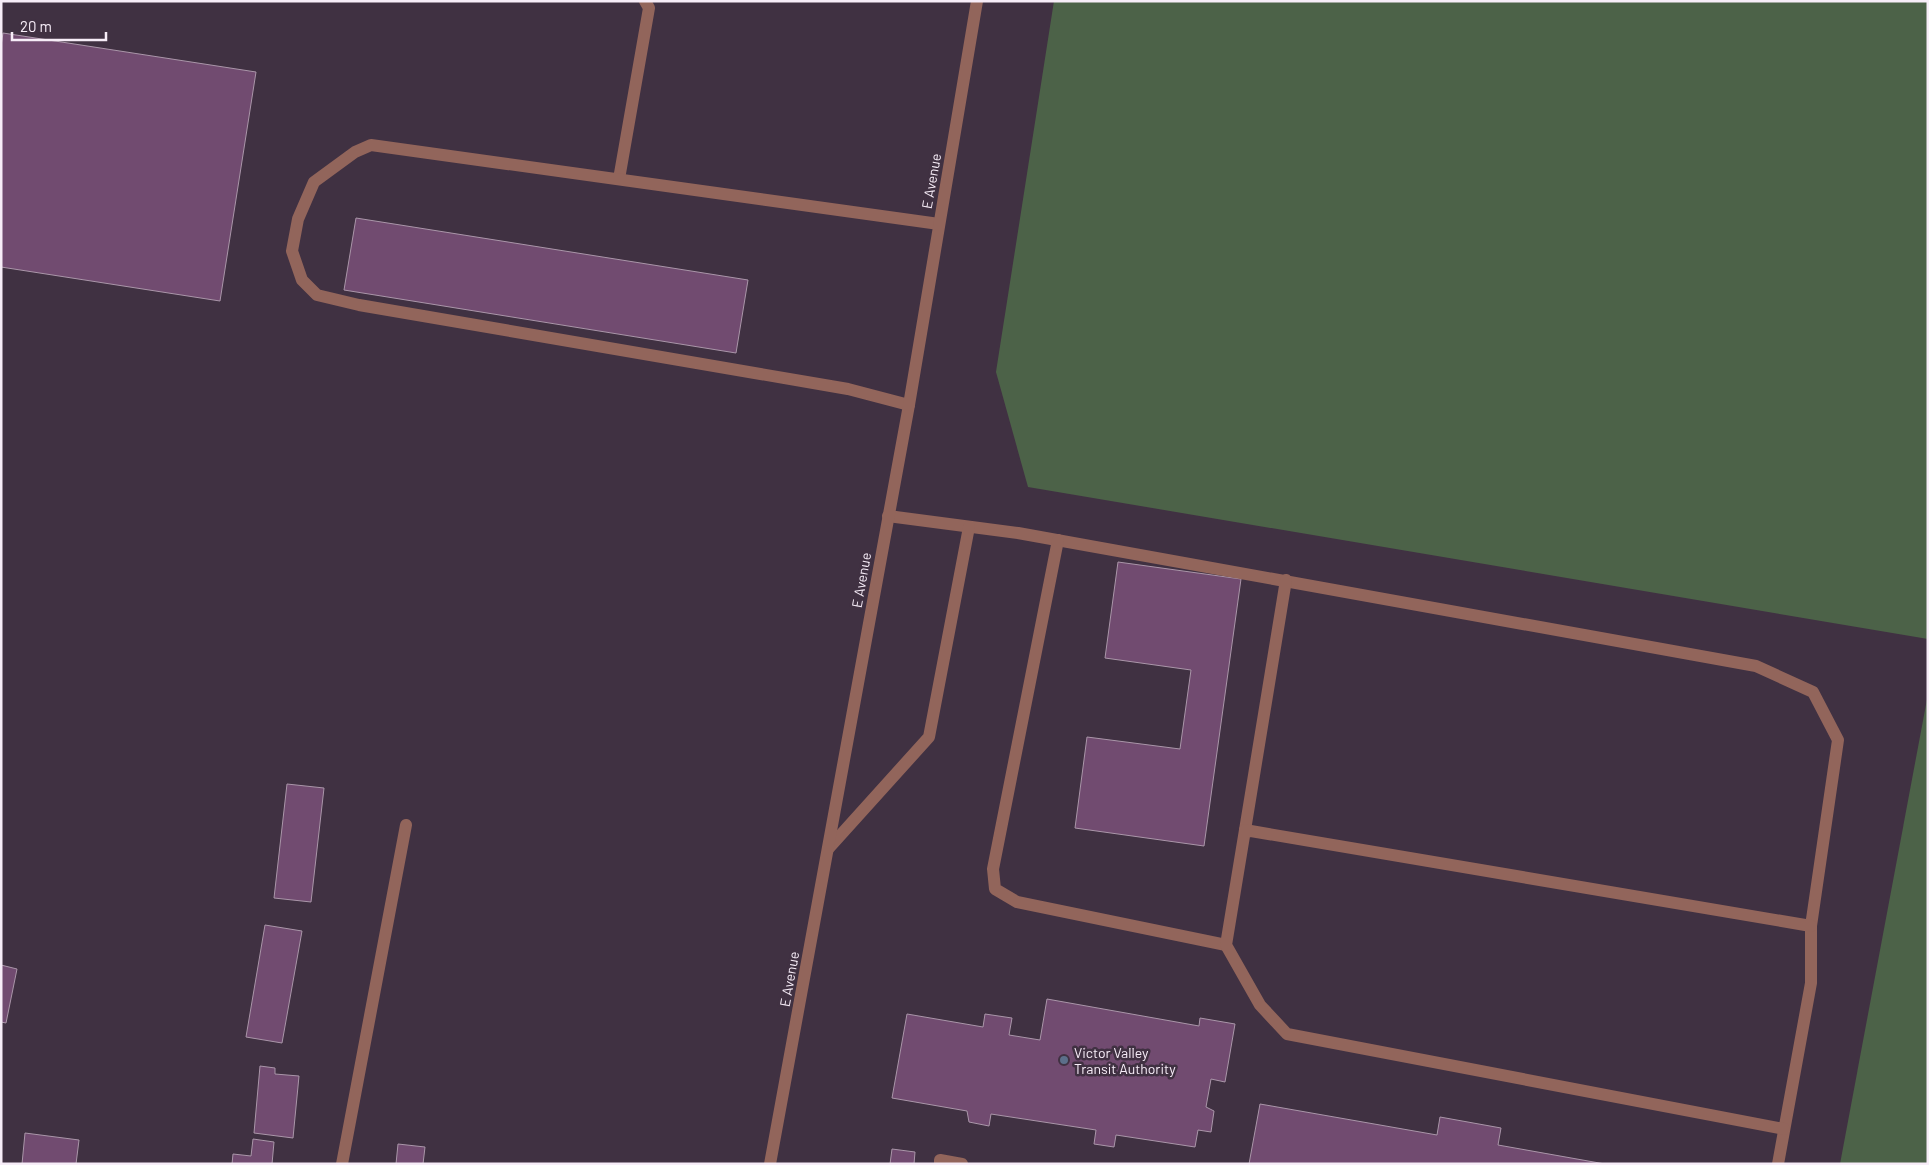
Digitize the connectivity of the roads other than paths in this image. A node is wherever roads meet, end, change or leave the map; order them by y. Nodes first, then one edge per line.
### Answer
1 (645, 1) edge
2 (976, 1) edge
3 (620, 179) junction
4 (939, 224) junction
5 (909, 405) junction
6 (888, 516) junction
7 (969, 527) junction
8 (1058, 540) junction
9 (1286, 580) junction
10 (406, 825) dead end
11 (1245, 830) junction
12 (828, 849) junction
13 (1811, 926) junction
14 (1226, 946) junction
15 (1784, 1129) junction
16 (342, 1164) edge
17 (770, 1164) edge
18 (940, 1164) edge
19 (962, 1164) edge
20 (1778, 1164) edge

1 - 3 street
2 - 4 street, E Avenue
3 - 4 street
3 - 5 street
4 - 5 street, E Avenue
5 - 6 street, E Avenue
6 - 7 street
6 - 12 street, E Avenue
7 - 8 street
7 - 12 street
8 - 9 street
8 - 14 street
9 - 11 street
9 - 13 street
10 - 16 street
11 - 13 street
11 - 14 street
12 - 17 street, E Avenue
13 - 15 street
14 - 15 street
15 - 20 street
18 - 19 street

